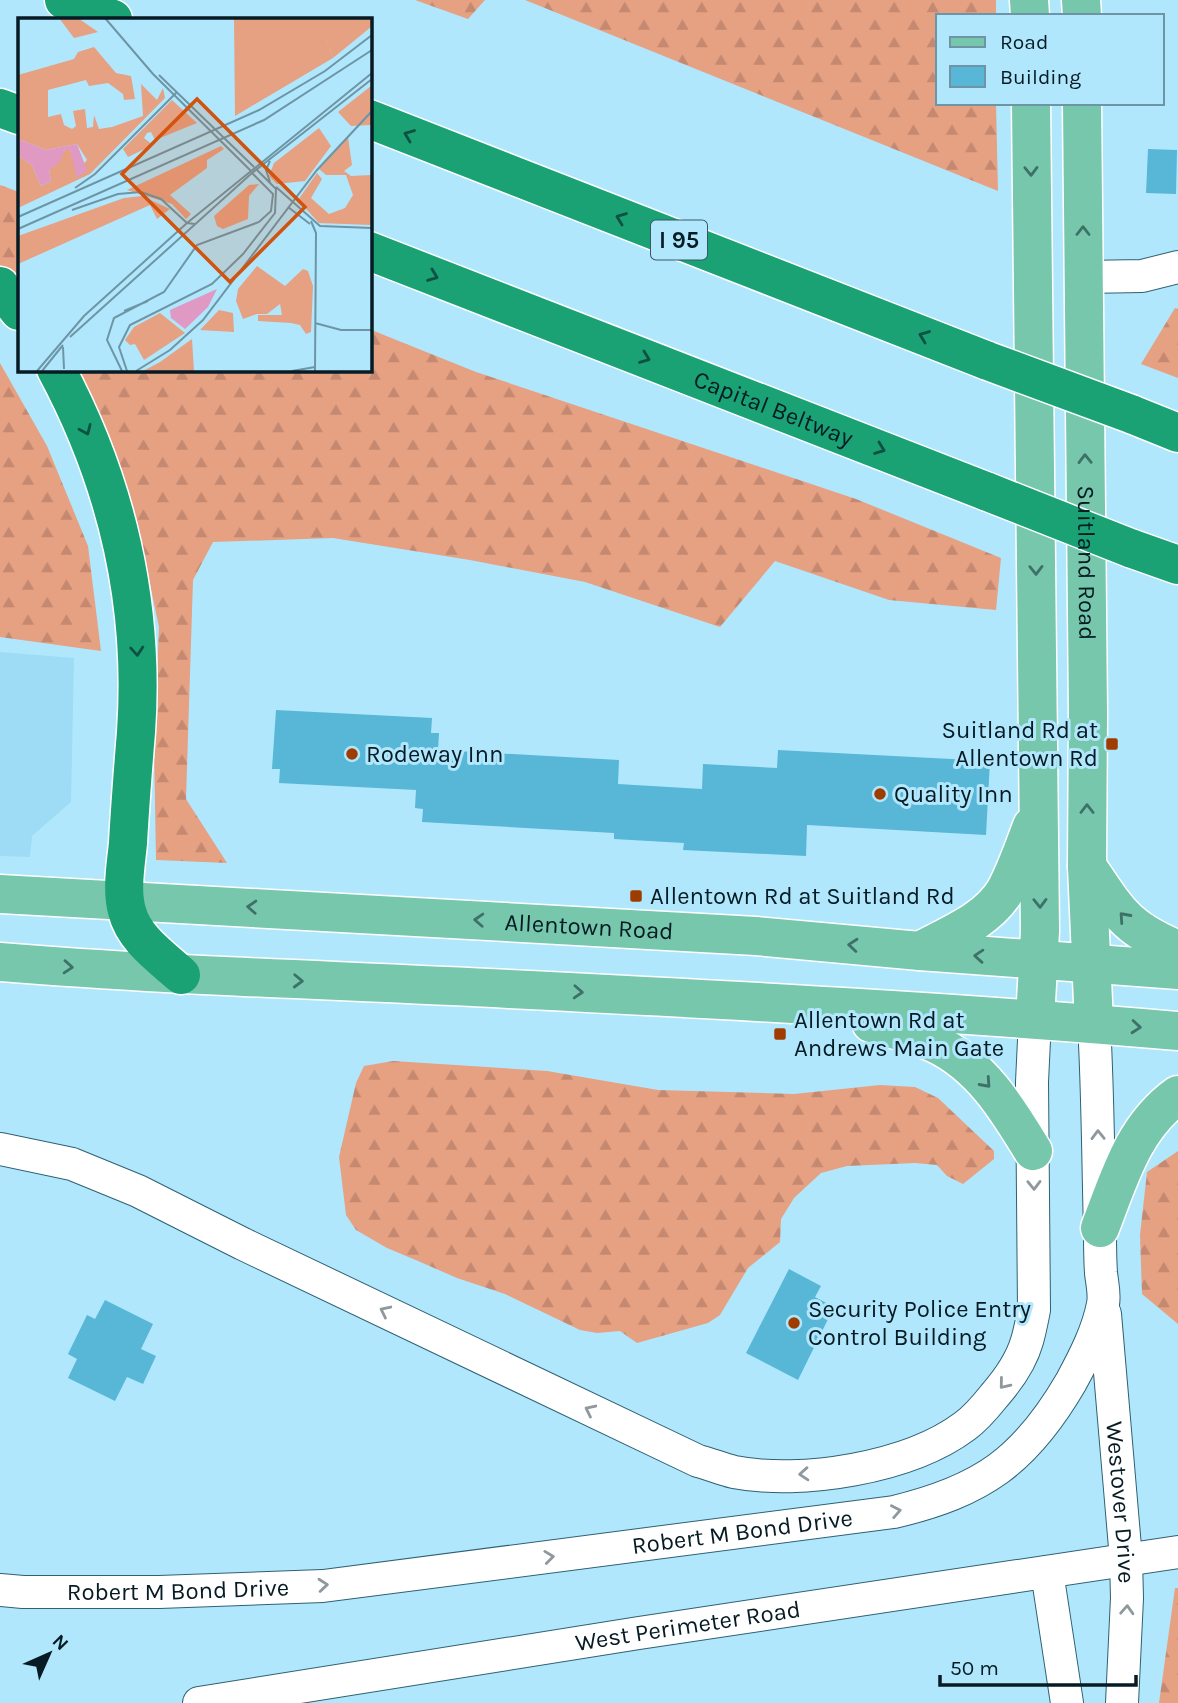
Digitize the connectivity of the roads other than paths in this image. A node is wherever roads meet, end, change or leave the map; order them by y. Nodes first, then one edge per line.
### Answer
1 (64, 0) edge
2 (110, 18) edge
3 (1031, 105) edge
4 (1082, 105) edge
5 (0, 108) edge
6 (18, 115) edge
7 (371, 120) edge
8 (371, 252) edge
9 (1178, 267) edge
10 (1083, 277) junction
11 (0, 286) edge
12 (18, 310) edge
13 (57, 371) edge
14 (1178, 433) edge
15 (1178, 565) edge
16 (1039, 811) junction
17 (1087, 866) junction
18 (0, 894) edge
19 (125, 900) junction
20 (1178, 950) edge
21 (920, 951) junction
22 (1038, 960) junction
23 (0, 962) edge
24 (1090, 964) junction
25 (1178, 970) edge
26 (181, 975) junction
27 (816, 1006) junction
28 (1035, 1019) junction
29 (1094, 1024) junction
30 (1178, 1031) edge
31 (1178, 1095) edge
32 (0, 1149) edge
33 (1033, 1151) junction
34 (1100, 1228) junction
35 (1104, 1302) junction
36 (1178, 1552) edge
37 (1126, 1559) junction
38 (1046, 1572) junction
39 (0, 1590) edge
40 (199, 1703) edge
41 (1067, 1703) edge
42 (1122, 1703) edge

1 - 2 highway
3 -> 16 main road, Suitland Road
10 -> 4 main road, Suitland Road
5 - 6 highway
14 -> 7 highway, I 95, bridge
8 -> 15 highway, Capital Beltway, bridge
9 - 10 street
17 -> 10 main road, Suitland Road
11 - 12 highway
13 -> 19 highway
16 - 21 main road
16 -> 22 main road, Suitland Road
20 -> 17 main road
17 - 24 main road, Suitland Road
18 - 19 main road, Allentown Road
21 -> 19 main road, Allentown Road
19 - 26 highway
22 -> 21 main road, Allentown Road
22 - 24 main road, Allentown Road
22 - 28 main road, Suitland Road
23 -> 26 main road
24 - 25 main road, Allentown Road
24 - 29 main road, Suitland Road
26 -> 27 main road
27 - 28 main road
27 -> 33 main road
28 - 29 main road
28 - 33 street, Robert M Bond Drive
29 -> 30 main road
34 -> 29 street, Robert M Bond Drive
31 - 34 main road
33 -> 32 street, Robert M Bond Drive
34 - 35 street, Robert M Bond Drive
35 - 37 street, Westover Drive
39 -> 35 street, Robert M Bond Drive
36 - 37 street, West Perimeter Road
37 - 38 street, West Perimeter Road
42 -> 37 street, Westover Drive
38 - 40 street, West Perimeter Road
38 - 41 street

